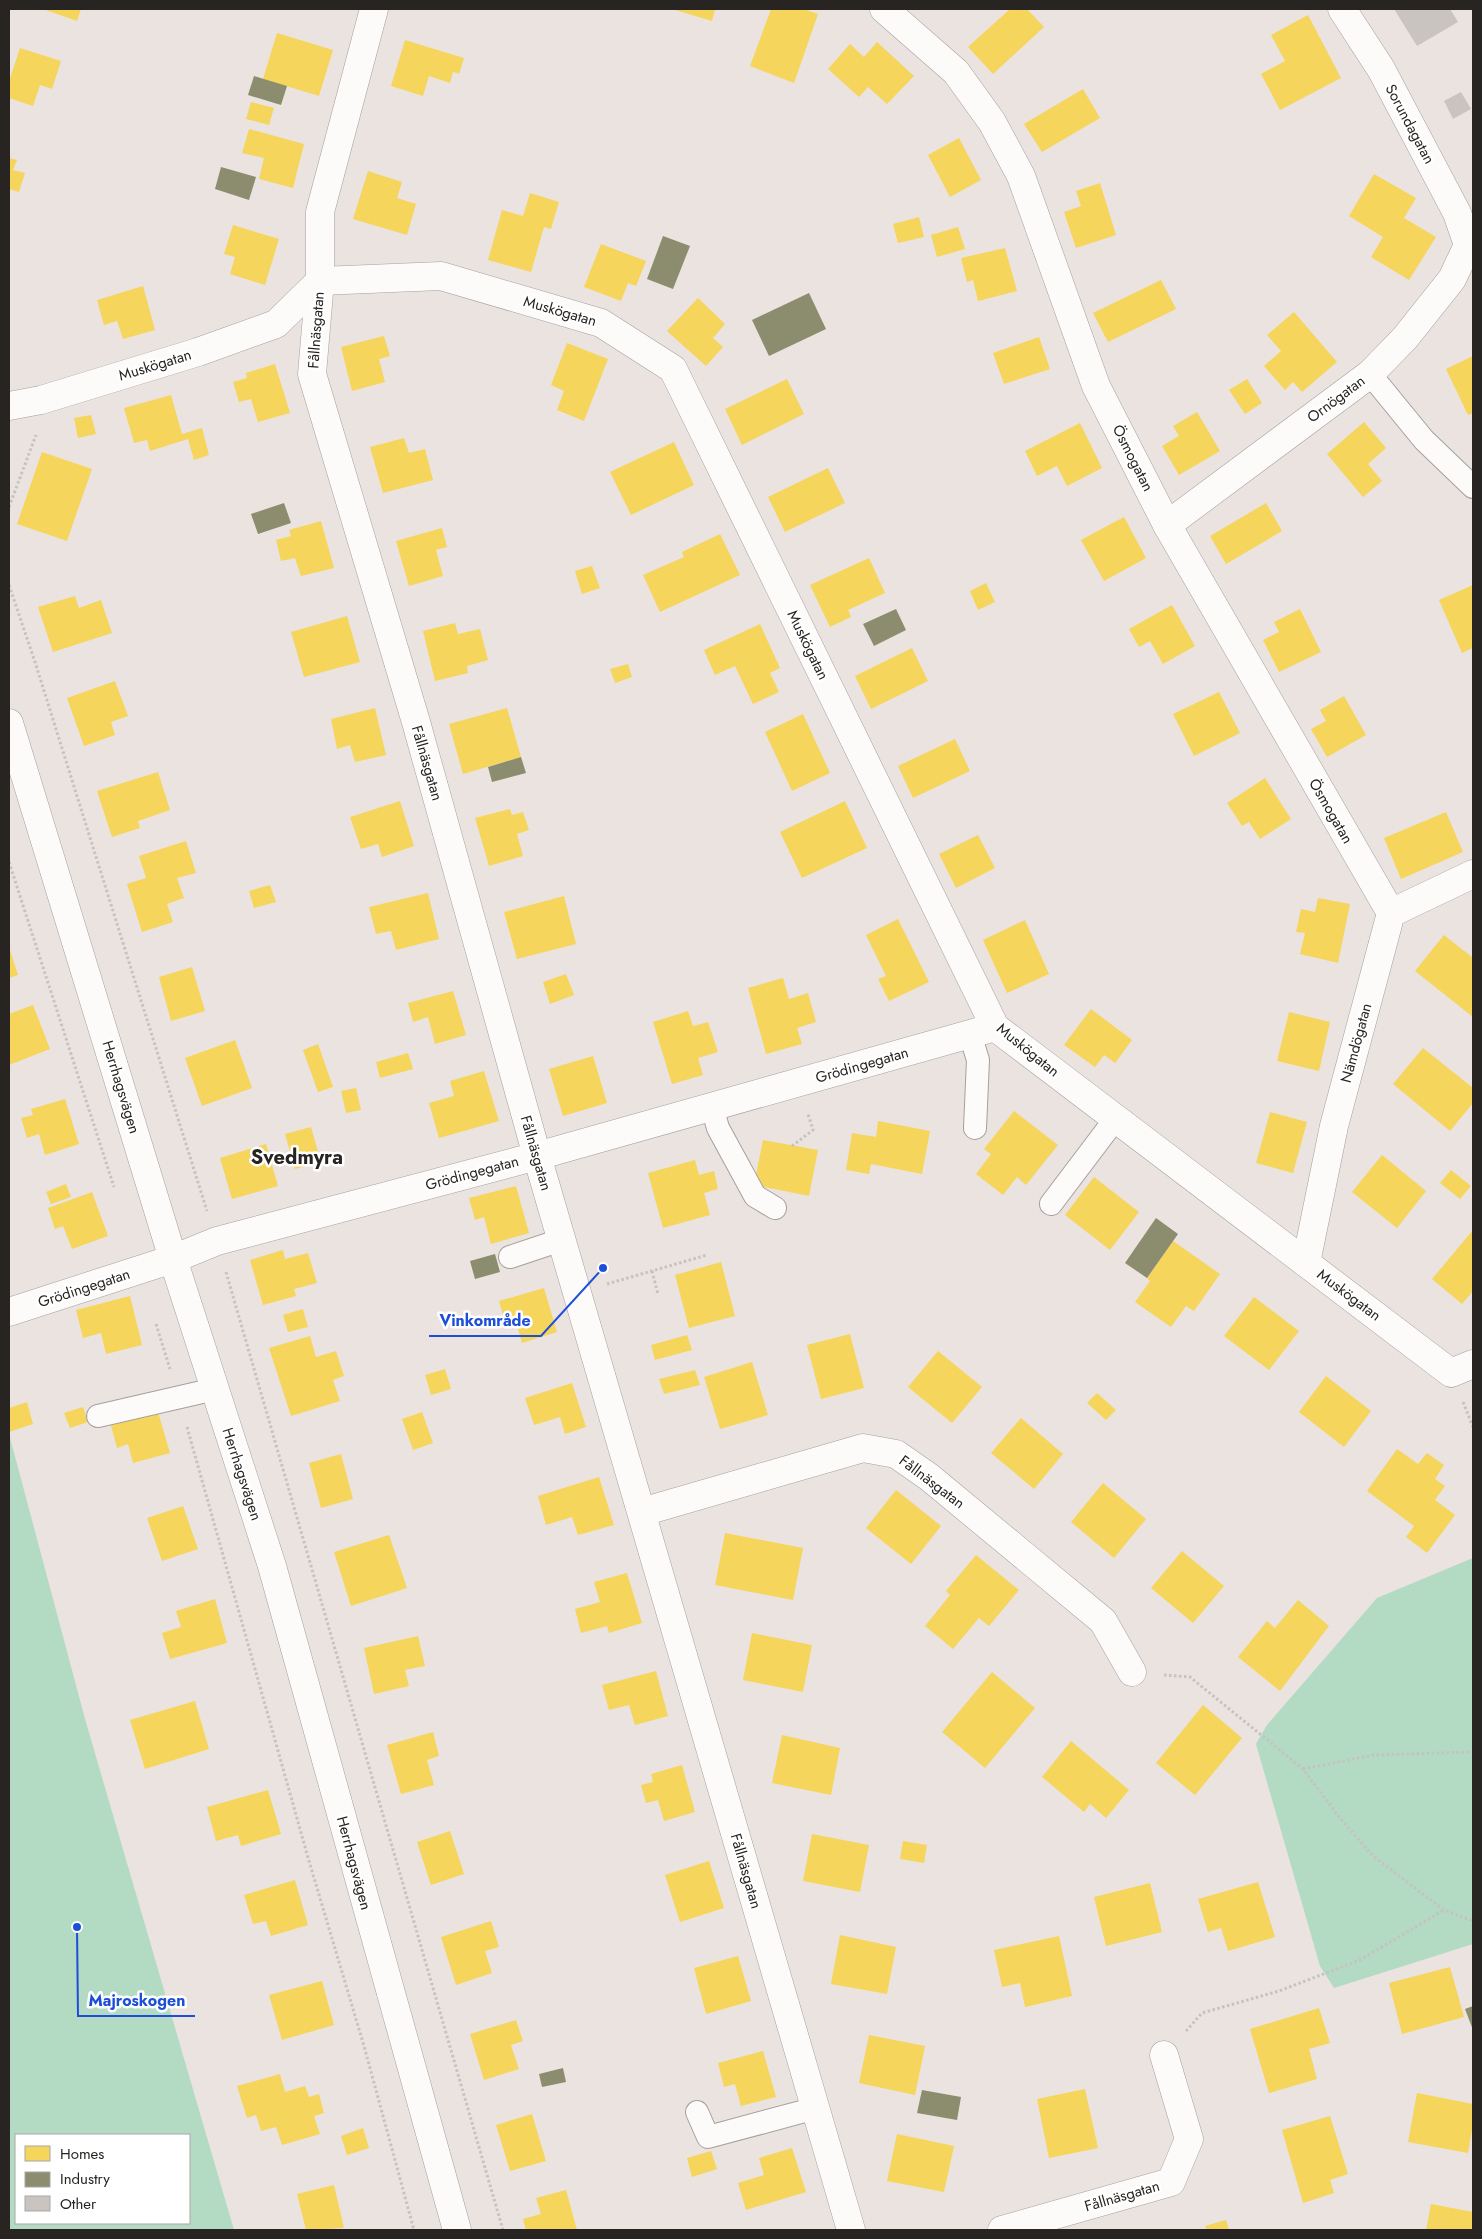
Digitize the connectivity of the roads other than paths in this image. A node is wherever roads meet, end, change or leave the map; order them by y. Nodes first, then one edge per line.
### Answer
1 (374, 9) edge
2 (884, 9) edge
3 (1342, 9) edge
4 (1471, 244) edge
5 (320, 281) junction
6 (1370, 374) junction
7 (9, 406) edge
8 (1473, 487) edge
9 (1167, 525) junction
10 (9, 723) edge
11 (1473, 874) edge
12 (1390, 913) junction
13 (983, 1030) junction
14 (712, 1107) junction
15 (1116, 1118) junction
16 (975, 1128) dead end
17 (537, 1156) junction
18 (1051, 1204) dead end
19 (775, 1208) dead end
20 (561, 1240) junction
21 (510, 1257) dead end
22 (173, 1259) junction
23 (1306, 1262) junction
24 (9, 1312) edge
25 (1473, 1364) edge
26 (215, 1388) junction
27 (98, 1416) dead end
28 (642, 1512) junction
29 (1132, 1672) road end
30 (1164, 2055) road end
31 (816, 2108) junction
32 (697, 2112) dead end
33 (457, 2230) edge
34 (851, 2230) edge
35 (1002, 2230) edge

1 - 5 street, Fållnäsgatan
2 - 9 street, Ösmogatan
3 - 4 street, Sorundagatan
4 - 6 street, Ornögatan
5 - 7 street, Muskögatan
5 - 13 street, Muskögatan
5 - 17 street, Fållnäsgatan
6 - 8 lane
6 - 9 street, Ornögatan
9 - 12 street, Ösmogatan
10 - 22 street, Herrhagsvägen
11 - 12 street
12 - 23 street, Nämdögatan
13 - 14 street, Grödingegatan
13 - 15 street, Muskögatan
13 - 16 lane
14 - 17 street, Grödingegatan
14 - 19 lane
15 - 18 lane
15 - 23 street, Muskögatan
17 - 20 street, Fållnäsgatan
17 - 22 street, Grödingegatan
20 - 21 lane
20 - 28 street, Fållnäsgatan
22 - 24 street, Grödingegatan
22 - 26 street, Herrhagsvägen
23 - 25 street, Muskögatan
26 - 27 lane
26 - 33 street, Herrhagsvägen
28 - 29 street, Fållnäsgatan
28 - 31 street, Fållnäsgatan
30 - 35 street, Fållnäsgatan
31 - 32 lane
31 - 34 street, Fållnäsgatan

